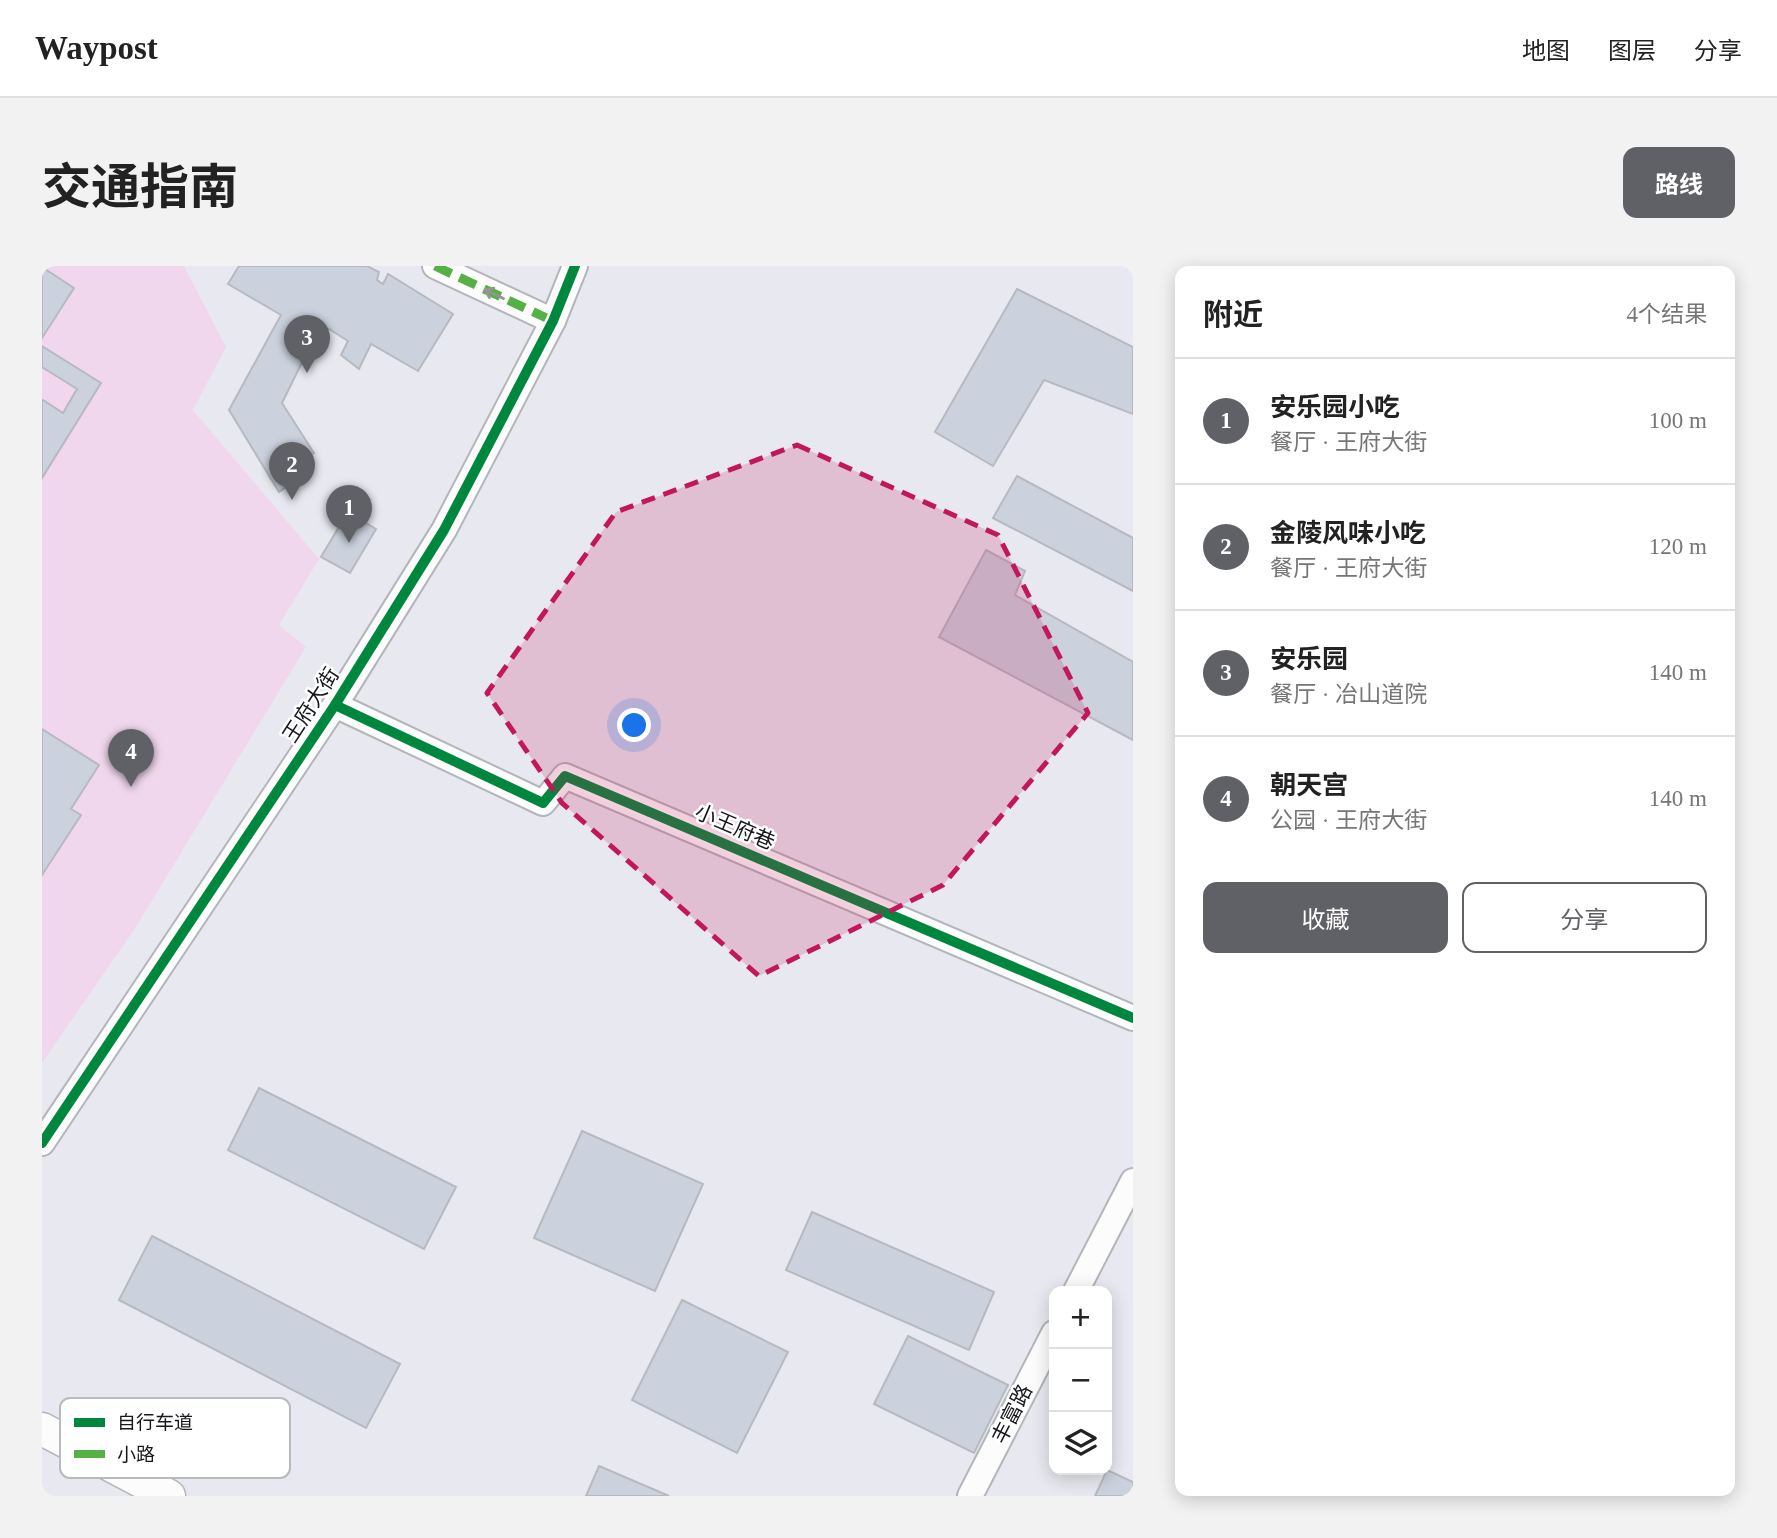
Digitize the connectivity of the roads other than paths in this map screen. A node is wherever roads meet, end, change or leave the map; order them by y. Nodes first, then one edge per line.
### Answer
1 (435, 266) edge
2 (575, 266) edge
3 (553, 321) junction
4 (335, 705) junction
5 (1133, 1018) edge
6 (42, 1143) edge
7 (1133, 1181) edge
8 (1079, 1286) edge
9 (1049, 1343) edge
10 (42, 1429) edge
11 (60, 1438) edge
12 (135, 1478) edge
13 (169, 1496) edge
14 (970, 1496) edge

3 -> 1 street
2 - 3 street, 王府大街
3 - 4 street, 王府大街
4 - 5 street, 小王府巷
4 - 6 street, 王府大街
7 - 8 street
9 - 14 street, 丰富路
10 - 11 main road
12 - 13 main road

